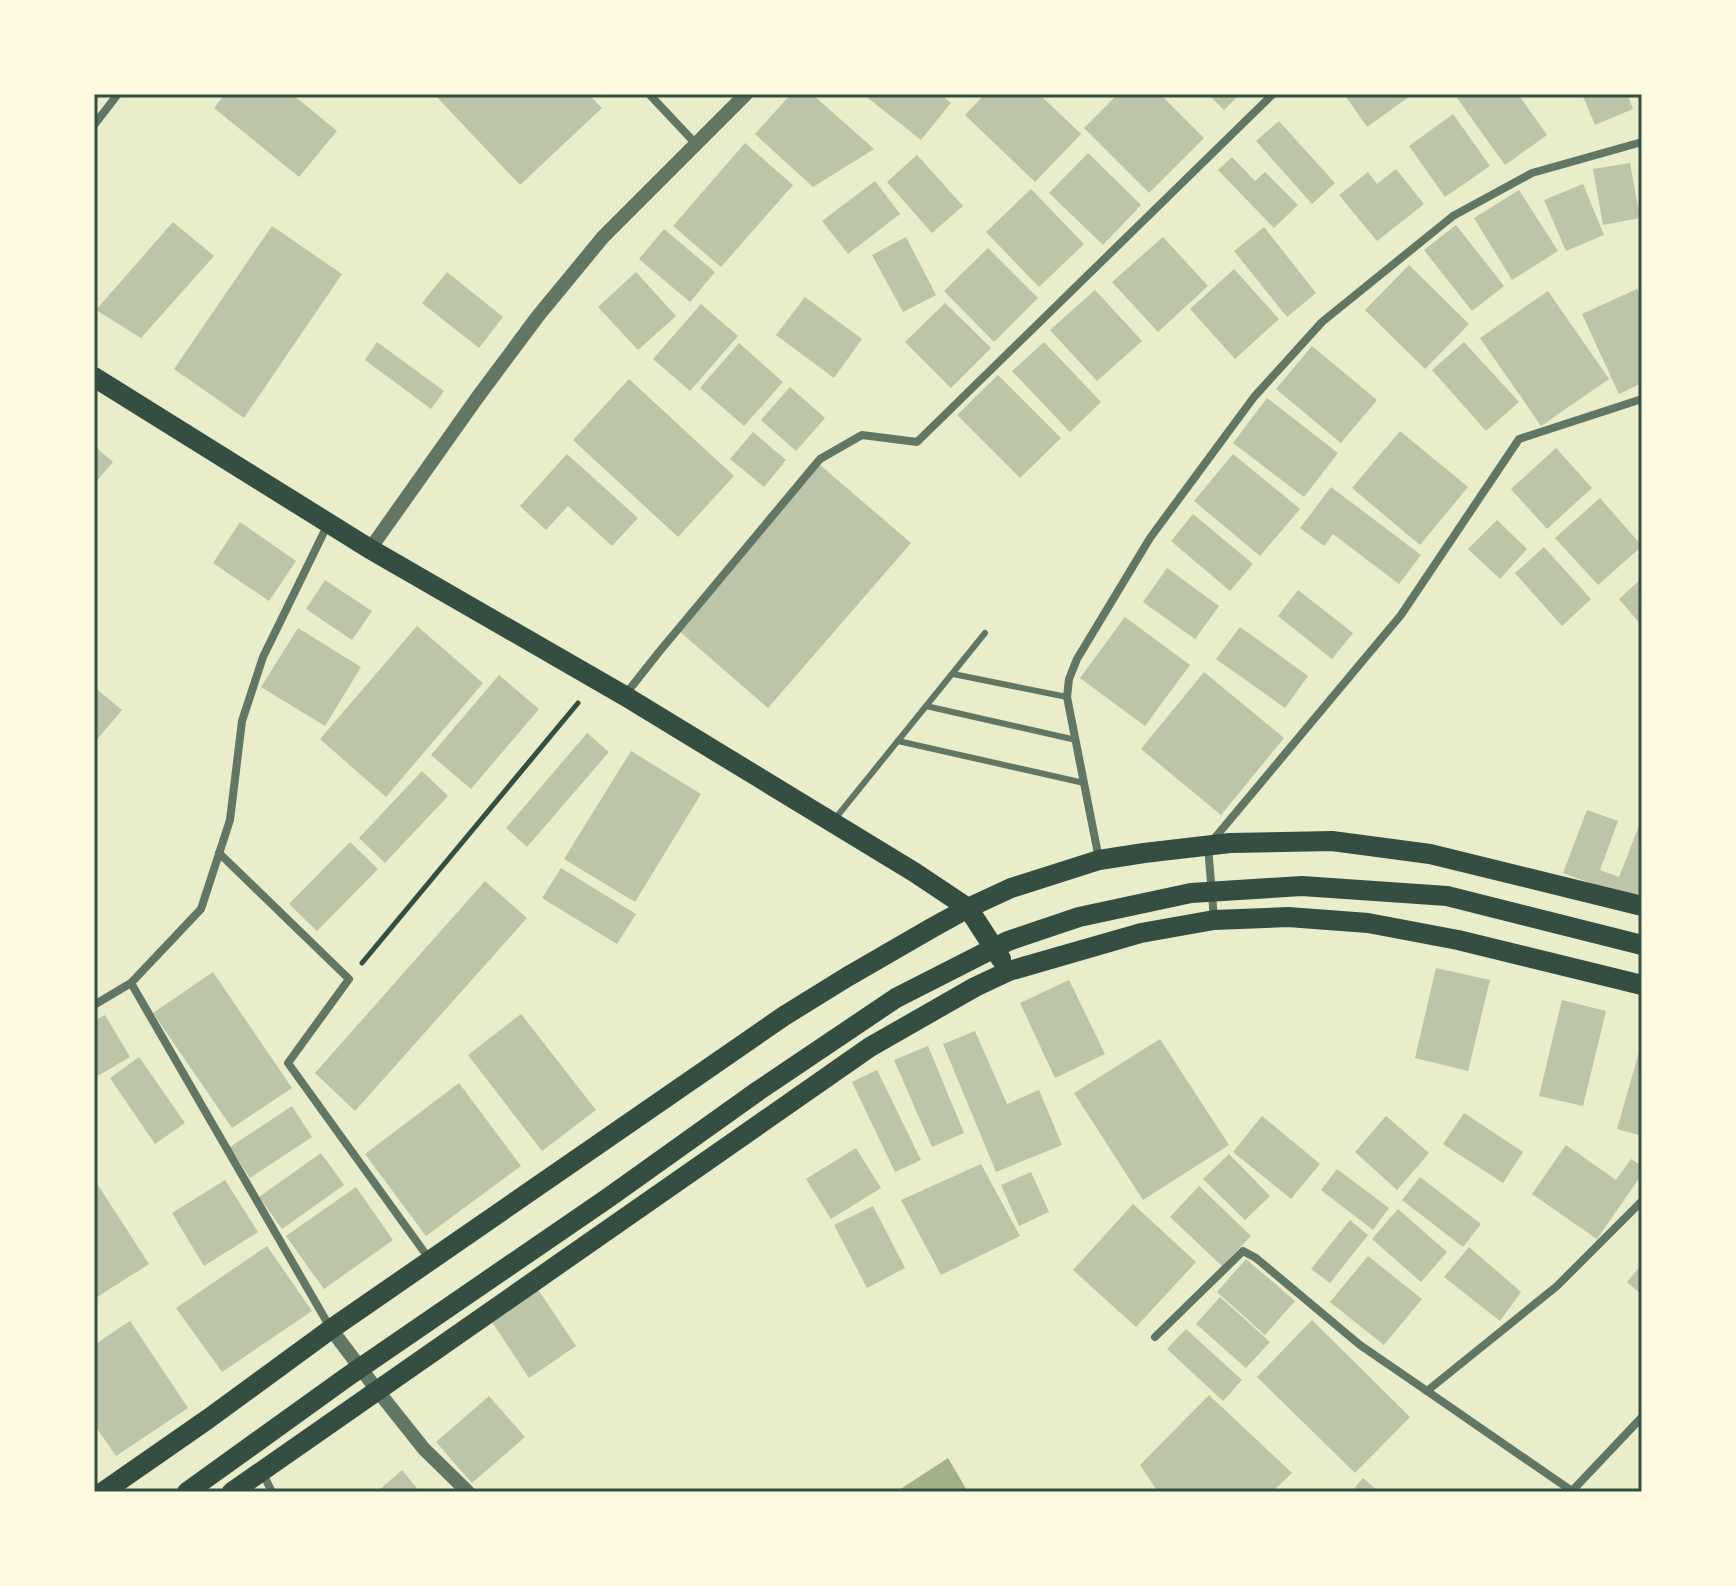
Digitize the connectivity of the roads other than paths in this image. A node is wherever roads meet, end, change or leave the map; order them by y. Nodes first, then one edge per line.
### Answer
1 (118, 94) edge
2 (649, 94) edge
3 (746, 94) edge
4 (1273, 94) edge
5 (94, 125) edge
6 (1642, 142) edge
7 (696, 144) junction
8 (94, 377) edge
9 (1642, 399) edge
10 (329, 523) junction
11 (370, 549) junction
12 (985, 633) dead end
13 (953, 674) junction
14 (625, 696) junction
15 (1067, 697) junction
16 (926, 706) junction
17 (1076, 740) junction
18 (898, 741) junction
19 (1084, 783) junction
20 (831, 823) junction
21 (1208, 846) junction
22 (219, 853) junction
23 (1099, 860) junction
24 (1642, 906) edge
25 (968, 908) junction
26 (1214, 920) junction
27 (1642, 945) edge
28 (1009, 971) junction
29 (131, 983) junction
30 (1642, 985) edge
31 (94, 1005) edge
32 (1642, 1201) edge
33 (430, 1260) junction
34 (331, 1329) junction
35 (1155, 1337) dead end
36 (377, 1390) junction
37 (1427, 1391) junction
38 (1642, 1417) edge
39 (262, 1472) junction
40 (103, 1492) edge
41 (187, 1492) edge
42 (232, 1492) edge
43 (272, 1492) edge
44 (468, 1492) edge
45 (1572, 1492) edge

1 - 5 street
2 - 7 street
3 - 7 street
4 - 14 street
6 - 15 street
7 - 11 street
8 - 10 main road
9 - 21 street
10 - 11 main road
10 - 22 street
11 - 14 main road
12 - 13 lane
13 - 15 lane
13 - 16 lane
14 - 20 main road
15 - 17 street
16 - 17 lane
16 - 18 lane
17 - 19 street
18 - 19 lane
18 - 20 lane
19 - 23 street
20 - 25 main road
21 - 23 main road
21 - 24 main road
21 - 26 street
22 - 29 street
22 - 33 street
23 - 25 main road
25 - 28 main road
25 - 33 main road
26 - 28 main road
26 - 30 main road
27 - 41 main road
28 - 36 main road
29 - 31 street
29 - 34 street
32 - 37 street
33 - 34 main road
34 - 36 street
34 - 40 main road
35 - 37 street
36 - 39 main road
36 - 44 street
37 - 45 street
38 - 45 street
39 - 42 main road
39 - 43 street

